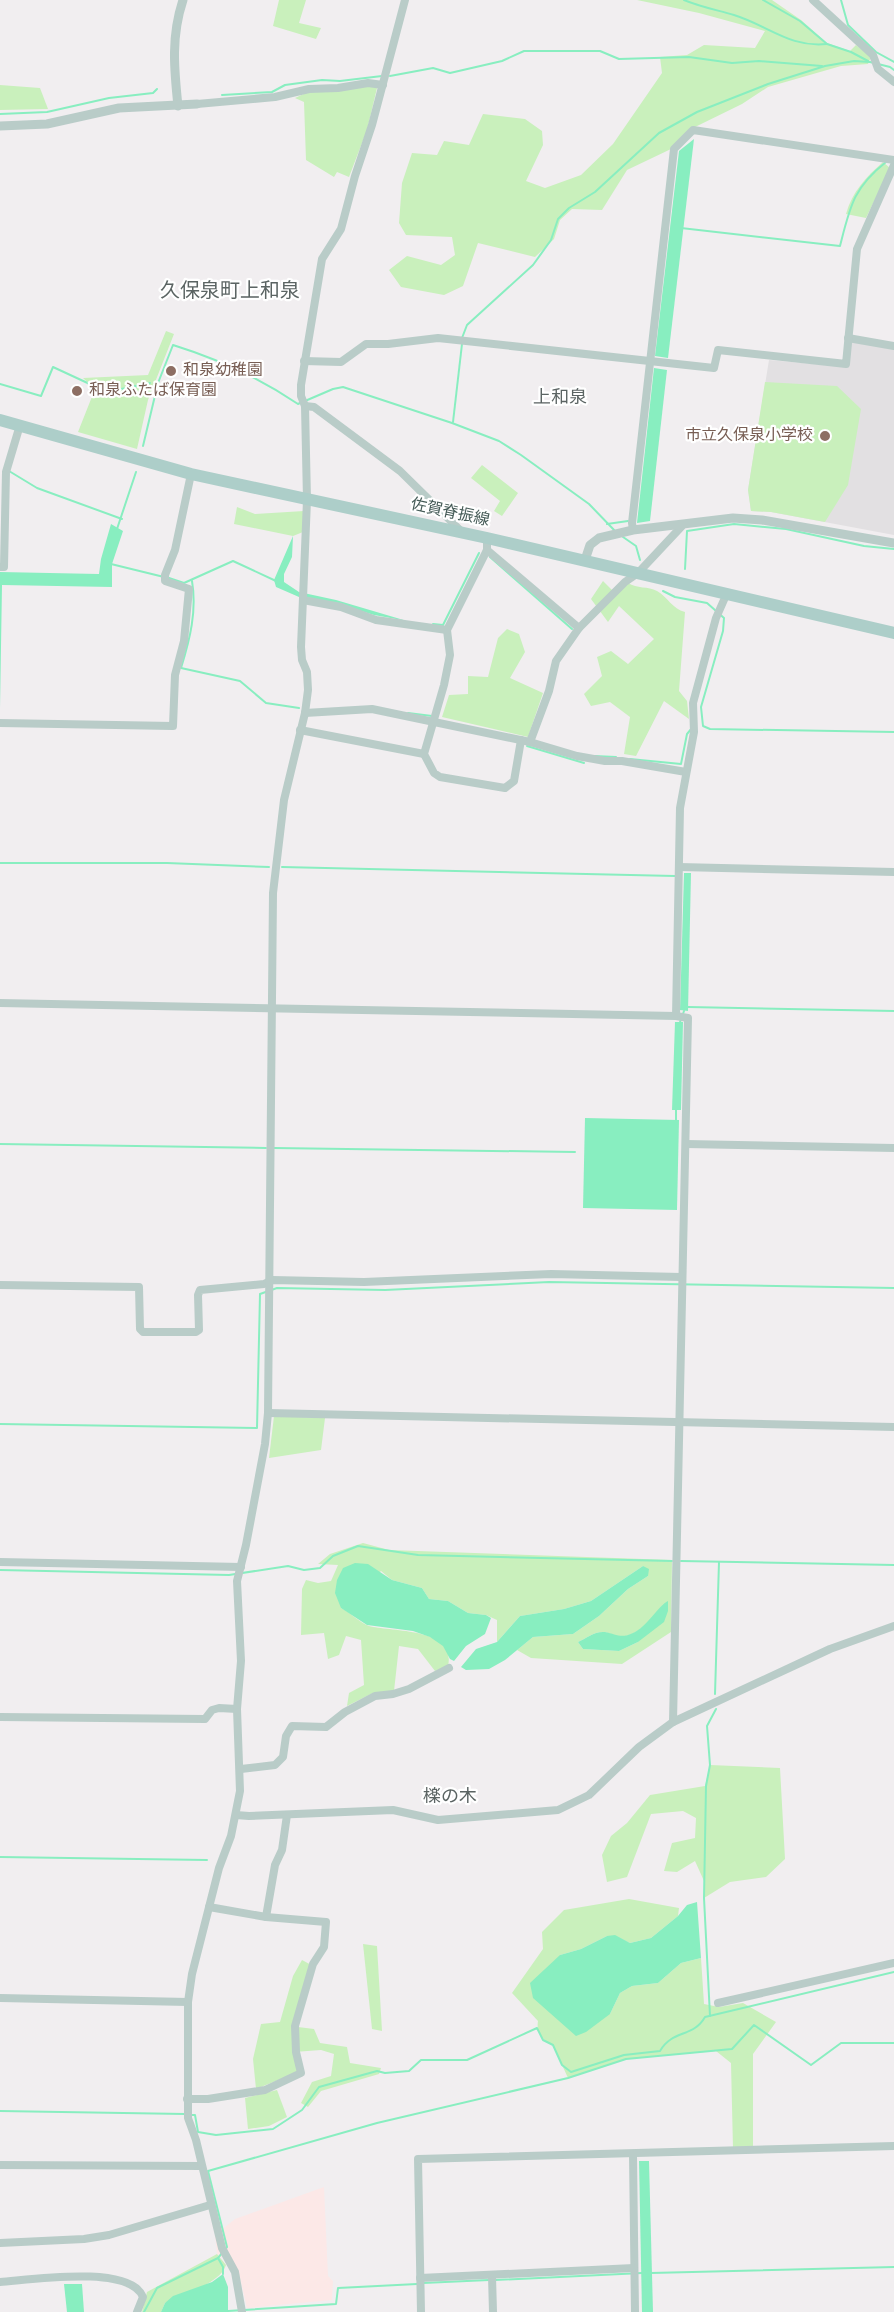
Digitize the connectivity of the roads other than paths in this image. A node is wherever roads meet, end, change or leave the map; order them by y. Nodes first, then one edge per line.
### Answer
1 (183, 0) edge
2 (405, 0) edge
3 (813, 0) edge
4 (894, 82) edge
5 (383, 86) junction
6 (198, 104) joint
7 (178, 106) junction
8 (0, 126) edge
9 (894, 159) edge
10 (894, 165) edge
11 (848, 338) junction
12 (894, 346) edge
13 (650, 361) junction
14 (304, 362) junction
15 (305, 406) junction
16 (0, 420) edge
17 (21, 425) junction
18 (192, 474) junction
19 (307, 500) junction
20 (682, 526) junction
21 (628, 532) junction
22 (463, 533) junction
23 (894, 543) edge
24 (487, 544) junction
25 (585, 560) junction
26 (0, 567) edge
27 (638, 573) junction
28 (727, 593) junction
29 (303, 600) junction
30 (579, 628) junction
31 (447, 630) junction
32 (894, 633) edge
33 (305, 713) junction
34 (435, 721) junction
35 (2, 723) edge
36 (300, 730) junction
37 (521, 740) junction
38 (530, 742) junction
39 (424, 754) junction
40 (686, 772) junction
41 (679, 867) junction
42 (894, 872) edge
43 (0, 1003) edge
44 (272, 1007) junction
45 (680, 1016) junction
46 (686, 1144) junction
47 (894, 1148) edge
48 (681, 1277) junction
49 (0, 1285) edge
50 (269, 1288) junction
51 (268, 1413) junction
52 (680, 1422) junction
53 (894, 1427) edge
54 (0, 1562) edge
55 (241, 1567) junction
56 (894, 1626) edge
57 (449, 1668) dead end
58 (237, 1710) junction
59 (0, 1717) edge
60 (673, 1722) junction
61 (240, 1769) junction
62 (236, 1815) junction
63 (287, 1815) junction
64 (209, 1907) junction
65 (266, 1917) junction
66 (894, 1963) edge
67 (0, 1998) edge
68 (188, 2002) junction
69 (718, 2003) dead end
70 (187, 2099) junction
71 (894, 2146) edge
72 (633, 2155) junction
73 (0, 2165) edge
74 (201, 2166) junction
75 (210, 2205) junction
76 (0, 2243) edge
77 (634, 2268) junction
78 (420, 2278) junction
79 (492, 2280) junction
80 (0, 2283) edge
81 (242, 2310) edge
82 (137, 2312) edge
83 (421, 2312) edge
84 (493, 2312) edge
85 (635, 2312) edge

1 - 7 street
2 - 5 street
3 - 4 street
5 - 6 street
5 - 14 street
6 - 7 street
7 - 8 street
9 - 13 street
10 - 11 street
11 - 12 street
11 - 13 street
13 - 14 street
13 - 21 street
14 - 15 street
15 - 19 street
15 - 22 street
16 - 17 main road, 佐賀脊振線
17 - 18 main road, 佐賀脊振線
17 - 26 street
18 - 19 main road, 佐賀脊振線
18 - 35 street
19 - 22 main road, 佐賀脊振線
19 - 29 street
20 - 21 street
20 - 23 street
20 - 27 street
21 - 25 street
22 - 24 main road, 佐賀脊振線
24 - 25 main road, 佐賀脊振線
24 - 30 street
24 - 31 street
25 - 27 main road, 佐賀脊振線
27 - 28 main road, 佐賀脊振線
27 - 30 street
28 - 32 main road, 佐賀脊振線
28 - 40 street
29 - 31 street
29 - 33 street
30 - 38 street
31 - 34 street
33 - 34 street
33 - 36 street
34 - 37 street
34 - 39 street
36 - 39 street
36 - 44 street
37 - 38 street
37 - 39 street
38 - 40 street
40 - 41 street
41 - 42 street
41 - 45 street
43 - 44 street
44 - 45 street
44 - 50 street
45 - 46 street
46 - 47 street
46 - 48 street
48 - 50 street
48 - 52 street
49 - 50 street
50 - 51 street
51 - 52 street
51 - 55 street
52 - 53 street
52 - 60 street
54 - 55 street
55 - 58 street
56 - 60 street
57 - 61 street
58 - 59 street
58 - 61 street
60 - 63 street
61 - 62 street
62 - 63 street
62 - 64 street
63 - 65 street
64 - 65 street
64 - 68 street
65 - 70 street
66 - 69 street
67 - 68 street
68 - 70 street
70 - 74 street
71 - 72 street
72 - 77 street
72 - 78 street
73 - 74 street
74 - 75 street
75 - 76 street
75 - 81 street
77 - 79 street
77 - 85 street
78 - 79 street
78 - 83 street
79 - 84 street
80 - 82 street

